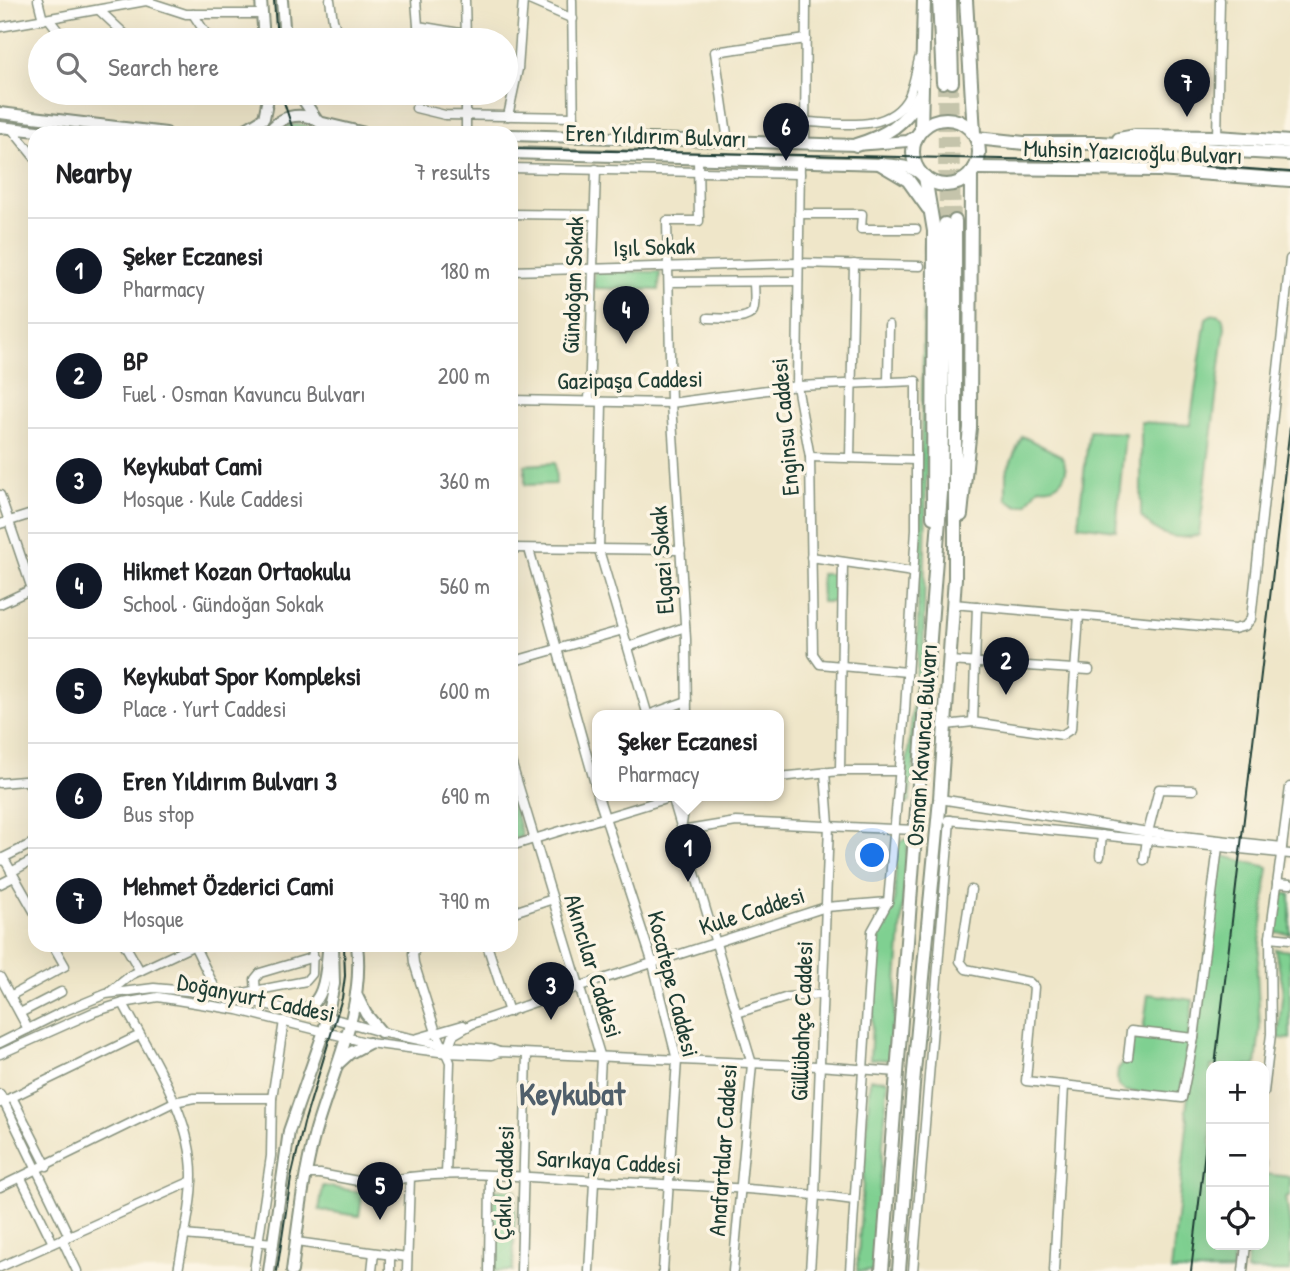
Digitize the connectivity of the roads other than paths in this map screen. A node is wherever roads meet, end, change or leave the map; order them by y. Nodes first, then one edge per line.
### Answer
1 (38, 0) edge
2 (146, 0) edge
3 (261, 0) edge
4 (282, 0) edge
5 (330, 0) edge
6 (416, 0) edge
7 (465, 0) edge
8 (523, 0) edge
9 (529, 0) edge
10 (572, 0) edge
11 (806, 0) edge
12 (924, 0) edge
13 (939, 0) edge
14 (950, 0) edge
15 (966, 0) edge
16 (1220, 0) edge
17 (99, 9) junction
18 (193, 14) junction
19 (262, 14) junction
20 (573, 19) junction
21 (46, 20) junction
22 (0, 27) edge
23 (54, 28) edge
24 (119, 28) edge
25 (202, 28) edge
26 (263, 28) edge
27 (284, 28) edge
28 (336, 28) edge
29 (427, 28) edge
30 (466, 28) edge
31 (806, 39) junction
32 (924, 39) junction
33 (518, 69) edge
34 (923, 89) junction
35 (267, 105) edge
36 (270, 105) edge
37 (307, 105) edge
38 (466, 105) edge
39 (510, 105) edge
40 (416, 108) dead end
41 (0, 113) edge
42 (466, 115) junction
43 (508, 116) junction
44 (574, 117) junction
45 (318, 121) junction
46 (806, 122) junction
47 (108, 126) edge
48 (248, 126) edge
49 (271, 126) edge
50 (275, 126) edge
51 (323, 126) edge
52 (338, 126) edge
53 (466, 126) edge
54 (6, 128) edge
55 (28, 130) edge
56 (919, 133) junction
57 (518, 135) edge
58 (574, 136) junction
59 (975, 136) junction
60 (1217, 137) junction
61 (728, 141) junction
62 (1290, 142) edge
63 (805, 143) junction
64 (1101, 143) junction
65 (856, 145) junction
66 (28, 151) edge
67 (518, 153) edge
68 (1290, 155) edge
69 (698, 159) junction
70 (881, 164) junction
71 (800, 167) junction
72 (518, 168) edge
73 (596, 169) junction
74 (1093, 169) junction
75 (973, 171) junction
76 (699, 172) junction
77 (924, 176) junction
78 (1290, 180) edge
79 (1290, 188) edge
80 (518, 214) edge
81 (800, 214) junction
82 (594, 215) junction
83 (944, 221) junction
84 (916, 229) dead end
85 (1290, 259) edge
86 (799, 263) junction
87 (854, 264) junction
88 (668, 266) junction
89 (920, 266) dead end
90 (592, 268) junction
91 (518, 271) edge
92 (798, 281) junction
93 (669, 282) junction
94 (754, 282) junction
95 (708, 318) dead end
96 (889, 325) dead end
97 (888, 382) junction
98 (853, 384) junction
99 (797, 386) junction
100 (518, 400) edge
101 (589, 401) junction
102 (602, 402) junction
103 (671, 403) junction
104 (810, 457) junction
105 (850, 458) junction
106 (916, 460) junction
107 (0, 495) edge
108 (28, 516) edge
109 (11, 522) junction
110 (0, 524) edge
111 (518, 548) edge
112 (529, 549) junction
113 (599, 550) junction
114 (681, 551) junction
115 (811, 557) junction
116 (843, 562) junction
117 (913, 572) junction
118 (28, 578) edge
119 (955, 578) junction
120 (28, 596) edge
121 (0, 604) edge
122 (953, 604) junction
123 (977, 606) junction
124 (1079, 615) junction
125 (685, 627) junction
126 (623, 630) junction
127 (628, 647) junction
128 (557, 649) junction
129 (518, 660) edge
130 (950, 661) junction
131 (975, 663) junction
132 (842, 667) junction
133 (1075, 669) junction
134 (1089, 670) dead end
135 (907, 672) junction
136 (687, 701) junction
137 (647, 710) edge
138 (662, 710) edge
139 (687, 710) edge
140 (973, 722) junction
141 (946, 725) junction
142 (840, 771) junction
143 (899, 771) junction
144 (825, 772) junction
145 (592, 773) edge
146 (784, 776) edge
147 (28, 781) edge
148 (0, 783) edge
149 (518, 785) edge
150 (1193, 790) dead end
151 (1290, 792) edge
152 (940, 799) junction
153 (600, 801) edge
154 (659, 801) edge
155 (673, 801) edge
156 (686, 801) edge
157 (605, 818) junction
158 (944, 819) junction
159 (829, 825) junction
160 (894, 829) junction
161 (915, 830) junction
162 (681, 831) junction
163 (1102, 835) junction
164 (1147, 836) junction
165 (534, 839) junction
166 (518, 844) edge
167 (28, 846) edge
168 (1218, 847) junction
169 (1284, 852) edge
170 (1100, 856) dead end
171 (1, 859) edge
172 (1144, 860) dead end
173 (28, 864) edge
174 (13, 874) junction
175 (1277, 883) junction
176 (0, 884) edge
177 (1290, 884) edge
178 (971, 890) dead end
179 (553, 898) junction
180 (28, 901) edge
181 (888, 902) junction
182 (826, 907) junction
183 (518, 910) edge
184 (1270, 937) junction
185 (1290, 939) edge
186 (715, 944) junction
187 (57, 952) edge
188 (129, 952) edge
189 (179, 952) edge
190 (198, 952) edge
191 (314, 952) edge
192 (330, 952) edge
193 (332, 952) edge
194 (358, 952) edge
195 (415, 952) edge
196 (489, 952) edge
197 (314, 957) junction
198 (653, 964) junction
199 (140, 971) junction
200 (0, 977) edge
201 (581, 986) junction
202 (61, 992) dead end
203 (256, 992) junction
204 (356, 992) junction
205 (821, 994) junction
206 (106, 995) junction
207 (221, 995) junction
208 (10, 996) junction
209 (256, 1002) junction
210 (123, 1003) junction
211 (299, 1010) junction
212 (509, 1012) junction
213 (20, 1013) junction
214 (737, 1013) junction
215 (328, 1017) junction
216 (284, 1021) junction
217 (349, 1024) junction
218 (472, 1024) junction
219 (28, 1029) junction
220 (324, 1031) junction
221 (381, 1032) junction
222 (438, 1033) junction
223 (140, 1035) junction
224 (346, 1037) junction
225 (1194, 1038) junction
226 (413, 1039) junction
227 (0, 1043) edge
228 (369, 1043) junction
229 (445, 1048) junction
230 (0, 1054) edge
231 (527, 1054) junction
232 (1128, 1057) dead end
233 (601, 1058) junction
234 (677, 1060) junction
235 (1268, 1061) edge
236 (752, 1064) junction
237 (337, 1065) junction
238 (818, 1066) junction
239 (863, 1069) junction
240 (898, 1072) junction
241 (1064, 1086) junction
242 (272, 1098) junction
243 (4, 1099) edge
244 (174, 1102) junction
245 (42, 1168) junction
246 (305, 1174) junction
247 (446, 1175) junction
248 (490, 1176) junction
249 (411, 1177) junction
250 (21, 1178) junction
251 (524, 1178) junction
252 (192, 1181) junction
253 (594, 1181) junction
254 (669, 1185) junction
255 (0, 1187) edge
256 (741, 1188) junction
257 (815, 1195) junction
258 (855, 1200) junction
259 (184, 1235) junction
260 (66, 1238) junction
261 (296, 1242) junction
262 (53, 1243) junction
263 (258, 1243) junction
264 (274, 1243) junction
265 (1245, 1250) edge
266 (374, 1253) junction
267 (390, 1255) junction
268 (407, 1257) junction
269 (0, 1267) edge
270 (78, 1271) edge
271 (178, 1271) edge
272 (254, 1271) edge
273 (270, 1271) edge
274 (292, 1271) edge
275 (372, 1271) edge
276 (390, 1271) edge
277 (407, 1271) edge
278 (489, 1271) edge
279 (521, 1271) edge
280 (589, 1271) edge
281 (663, 1271) edge
282 (733, 1271) edge
283 (810, 1271) edge
284 (850, 1271) edge
285 (882, 1271) edge
286 (899, 1271) edge
287 (913, 1271) edge
288 (1054, 1271) edge
289 (1243, 1271) edge

1 - 21 street
2 - 17 street
2 - 18 street
3 - 19 main road
4 - 27 main road
5 - 28 street
6 - 29 street
7 - 30 street
8 - 33 street
9 - 20 street
10 - 20 street
11 - 31 street
12 - 32 highway
13 - 14 highway
15 - 59 highway
16 - 60 street
17 - 21 street
17 - 24 street
18 - 19 street
18 - 25 street
19 - 26 main road
20 - 44 street
21 - 22 street
21 - 23 street
31 - 46 street
31 - 61 street
32 - 34 highway
32 - 46 street
34 - 56 highway
34 - 65 highway
35 - 48 main road
36 - 49 main road
37 - 45 main road
38 - 42 street
39 - 43 street
40 - 42 street
41 - 47 main road
42 - 43 street
42 - 53 street
43 - 44 street
44 - 58 street
45 - 50 main road
45 - 51 main road
45 - 52 main road
46 - 63 street
54 - 55 main road
54 - 66 street
56 - 59 highway
56 - 65 main road, Eren Yıldırım Bulvarı
56 - 77 highway
57 - 58 main road, Eren Yıldırım Bulvarı
58 - 61 main road, Eren Yıldırım Bulvarı
59 - 64 highway, Muhsin Yazıcıoğlu Bulvarı
59 - 75 highway
60 - 62 highway
60 - 64 highway
61 - 63 main road, Eren Yıldırım Bulvarı
63 - 65 main road, Eren Yıldırım Bulvarı
64 - 68 highway, Muhsin Yazıcıoğlu Bulvarı
67 - 69 main road, Eren Yıldırım Bulvarı
69 - 71 main road, Eren Yıldırım Bulvarı
69 - 76 street
70 - 71 main road, Eren Yıldırım Bulvarı
70 - 77 main road, Eren Yıldırım Bulvarı
70 - 83 highway
71 - 76 street
71 - 81 street, Enginsu Caddesi
72 - 73 street
73 - 76 street
73 - 82 street, Gündoğan Sokak
74 - 75 highway, Muhsin Yazıcıoğlu Bulvarı
74 - 78 highway, Muhsin Yazıcıoğlu Bulvarı
74 - 79 highway
75 - 77 highway
75 - 119 highway
76 - 88 street, Elgazi Sokak
77 - 83 highway
80 - 82 street
81 - 84 street
81 - 86 street, Enginsu Caddesi
82 - 90 street, Gündoğan Sokak
83 - 119 highway, Osman Kavuncu Bulvarı
83 - 161 highway, Osman Kavuncu Bulvarı
85 - 124 street
86 - 87 street, Işıl Sokak
86 - 88 street, Işıl Sokak
86 - 92 street, Enginsu Caddesi
87 - 89 street, Işıl Sokak
87 - 98 street
88 - 90 street, Işıl Sokak
88 - 93 street, Elgazi Sokak
90 - 91 street, Işıl Sokak
90 - 101 street, Gündoğan Sokak
92 - 94 street
92 - 99 street, Enginsu Caddesi
93 - 94 street
93 - 103 street, Elgazi Sokak
94 - 95 street
96 - 97 street
97 - 98 street, Gazipaşa Caddesi
97 - 106 street, Gazipaşa Caddesi
98 - 99 street, Gazipaşa Caddesi
98 - 105 street
99 - 103 street, Gazipaşa Caddesi
99 - 104 street, Enginsu Caddesi
100 - 101 street, Gazipaşa Caddesi
101 - 102 street, Gazipaşa Caddesi
102 - 103 street, Gazipaşa Caddesi
102 - 113 street
103 - 114 street, Elgazi Sokak
104 - 105 street
104 - 115 street, Enginsu Caddesi
105 - 106 street
106 - 117 street
107 - 109 street
108 - 109 street
109 - 110 street
109 - 118 street
111 - 112 street
112 - 113 street
112 - 128 street
113 - 114 street
113 - 126 street
114 - 125 street, Elgazi Sokak
115 - 116 street
115 - 132 street, Enginsu Caddesi
116 - 117 street
116 - 132 street
117 - 135 street
119 - 122 highway, Osman Kavuncu Bulvarı
120 - 121 street
122 - 123 street
122 - 130 highway, Osman Kavuncu Bulvarı
123 - 124 street
123 - 131 street
124 - 133 street
125 - 127 street
125 - 136 street, Elgazi Sokak
126 - 127 street
126 - 128 street
127 - 137 street
128 - 129 street
128 - 145 street
130 - 131 street
130 - 141 highway, Osman Kavuncu Bulvarı
131 - 133 street
131 - 140 street
132 - 135 street
132 - 142 street
133 - 134 street
133 - 140 street
135 - 143 street
136 - 138 street
136 - 139 street, Elgazi Sokak
140 - 141 street
141 - 152 highway, Osman Kavuncu Bulvarı
142 - 143 street
142 - 144 street
143 - 160 street
144 - 146 street
144 - 159 street, Güllübahçe Caddesi
147 - 148 street
149 - 165 street, Akıncılar Caddesi
150 - 164 street
151 - 169 street
152 - 158 highway, Osman Kavuncu Bulvarı
152 - 164 street
153 - 157 street, Kocatepe Caddesi
154 - 157 street
155 - 162 street, Anafartalar Caddesi
156 - 162 street
157 - 165 street
157 - 198 street, Kocatepe Caddesi
158 - 163 street
158 - 286 highway, Osman Kavuncu Bulvarı
158 - 287 street
159 - 160 street
159 - 162 street
159 - 182 street, Güllübahçe Caddesi
160 - 161 street
160 - 181 street
161 - 240 highway, Osman Kavuncu Bulvarı
162 - 186 street, Anafartalar Caddesi
163 - 164 street
163 - 170 street
164 - 168 street
164 - 169 street
164 - 172 street
165 - 166 street
165 - 179 street, Akıncılar Caddesi
167 - 171 street
168 - 169 street
168 - 225 street
169 - 175 street
171 - 174 street
173 - 174 street
174 - 176 street
174 - 180 street
175 - 177 street
175 - 184 street
178 - 241 street
179 - 183 street
179 - 201 street, Akıncılar Caddesi
181 - 182 street, Kule Caddesi
181 - 239 street
182 - 186 street, Kule Caddesi
182 - 205 street, Güllübahçe Caddesi
184 - 185 street
184 - 235 street
186 - 198 street, Kule Caddesi
186 - 214 street, Anafartalar Caddesi
187 - 208 street
188 - 199 street
189 - 199 street
190 - 207 street
191 - 197 street
192 - 211 main road
193 - 215 main road
194 - 204 main road
195 - 222 street
196 - 212 street
197 - 203 street
197 - 203 street
198 - 201 street, Kule Caddesi
198 - 234 street, Kocatepe Caddesi
199 - 206 street
200 - 208 street
201 - 212 street, Kule Caddesi
201 - 233 street, Akıncılar Caddesi
202 - 213 street
203 - 207 street
203 - 209 street
204 - 217 main road
204 - 221 main road
205 - 214 street
205 - 238 street, Güllübahçe Caddesi
206 - 207 street, Doğanyurt Caddesi
206 - 219 street, Doğanyurt Caddesi
207 - 209 street, Doğanyurt Caddesi
208 - 213 street
209 - 211 street, Doğanyurt Caddesi
210 - 216 street, Doğanyurt Caddesi
210 - 223 street
210 - 230 street, Doğanyurt Caddesi
211 - 215 street, Doğanyurt Caddesi
212 - 218 street, Kule Caddesi
213 - 219 street
214 - 236 street, Anafartalar Caddesi
215 - 217 street, Doğanyurt Caddesi
215 - 220 main road
216 - 220 street, Doğanyurt Caddesi
216 - 242 street
217 - 221 street, Doğanyurt Caddesi
217 - 224 main road
218 - 222 street, Kule Caddesi
218 - 229 street, Kule Caddesi
219 - 227 street, Doğanyurt Caddesi
220 - 224 street, Doğanyurt Caddesi
220 - 264 main road
221 - 226 street, Doğanyurt Caddesi
222 - 226 street, Kule Caddesi
222 - 229 street
223 - 243 street
223 - 244 street
224 - 228 street, Doğanyurt Caddesi
224 - 237 main road
225 - 232 street
225 - 241 street
226 - 229 street, Doğanyurt Caddesi
228 - 229 street, Doğanyurt Caddesi
228 - 237 main road
229 - 231 street
229 - 247 street
231 - 233 street
231 - 251 street, Çakıl Caddesi
233 - 234 street
233 - 253 street, Akıncılar Caddesi
234 - 236 street
234 - 254 street, Kocatepe Caddesi
236 - 238 street
236 - 256 street, Anafartalar Caddesi
237 - 246 main road
238 - 239 street
238 - 257 street, Güllübahçe Caddesi
239 - 240 street
239 - 258 street
240 - 285 highway, Osman Kavuncu Bulvarı
241 - 288 street
242 - 244 street
242 - 263 street
243 - 245 street
244 - 245 street
244 - 252 street
245 - 250 street
245 - 260 street
246 - 249 street, Sarıkaya Caddesi
246 - 261 main road
247 - 248 street, Sarıkaya Caddesi
247 - 249 street, Sarıkaya Caddesi
248 - 251 street, Sarıkaya Caddesi
248 - 278 street
249 - 268 street
250 - 255 street
250 - 262 street
251 - 253 street, Sarıkaya Caddesi
251 - 279 street, Çakıl Caddesi
252 - 259 street
252 - 260 street
253 - 254 street, Sarıkaya Caddesi
253 - 280 street, Akıncılar Caddesi
254 - 256 street, Sarıkaya Caddesi
254 - 281 street, Kocatepe Caddesi
256 - 257 street, Sarıkaya Caddesi
256 - 282 street, Anafartalar Caddesi
257 - 258 street, Sarıkaya Caddesi
257 - 283 street, Güllübahçe Caddesi
258 - 284 street
259 - 263 street
259 - 271 street
260 - 262 street
260 - 270 street
261 - 266 street
261 - 274 main road
262 - 269 street
263 - 264 street
263 - 272 street
264 - 273 main road
265 - 289 street
266 - 267 street
266 - 275 street
267 - 268 street
267 - 276 street
268 - 277 street

